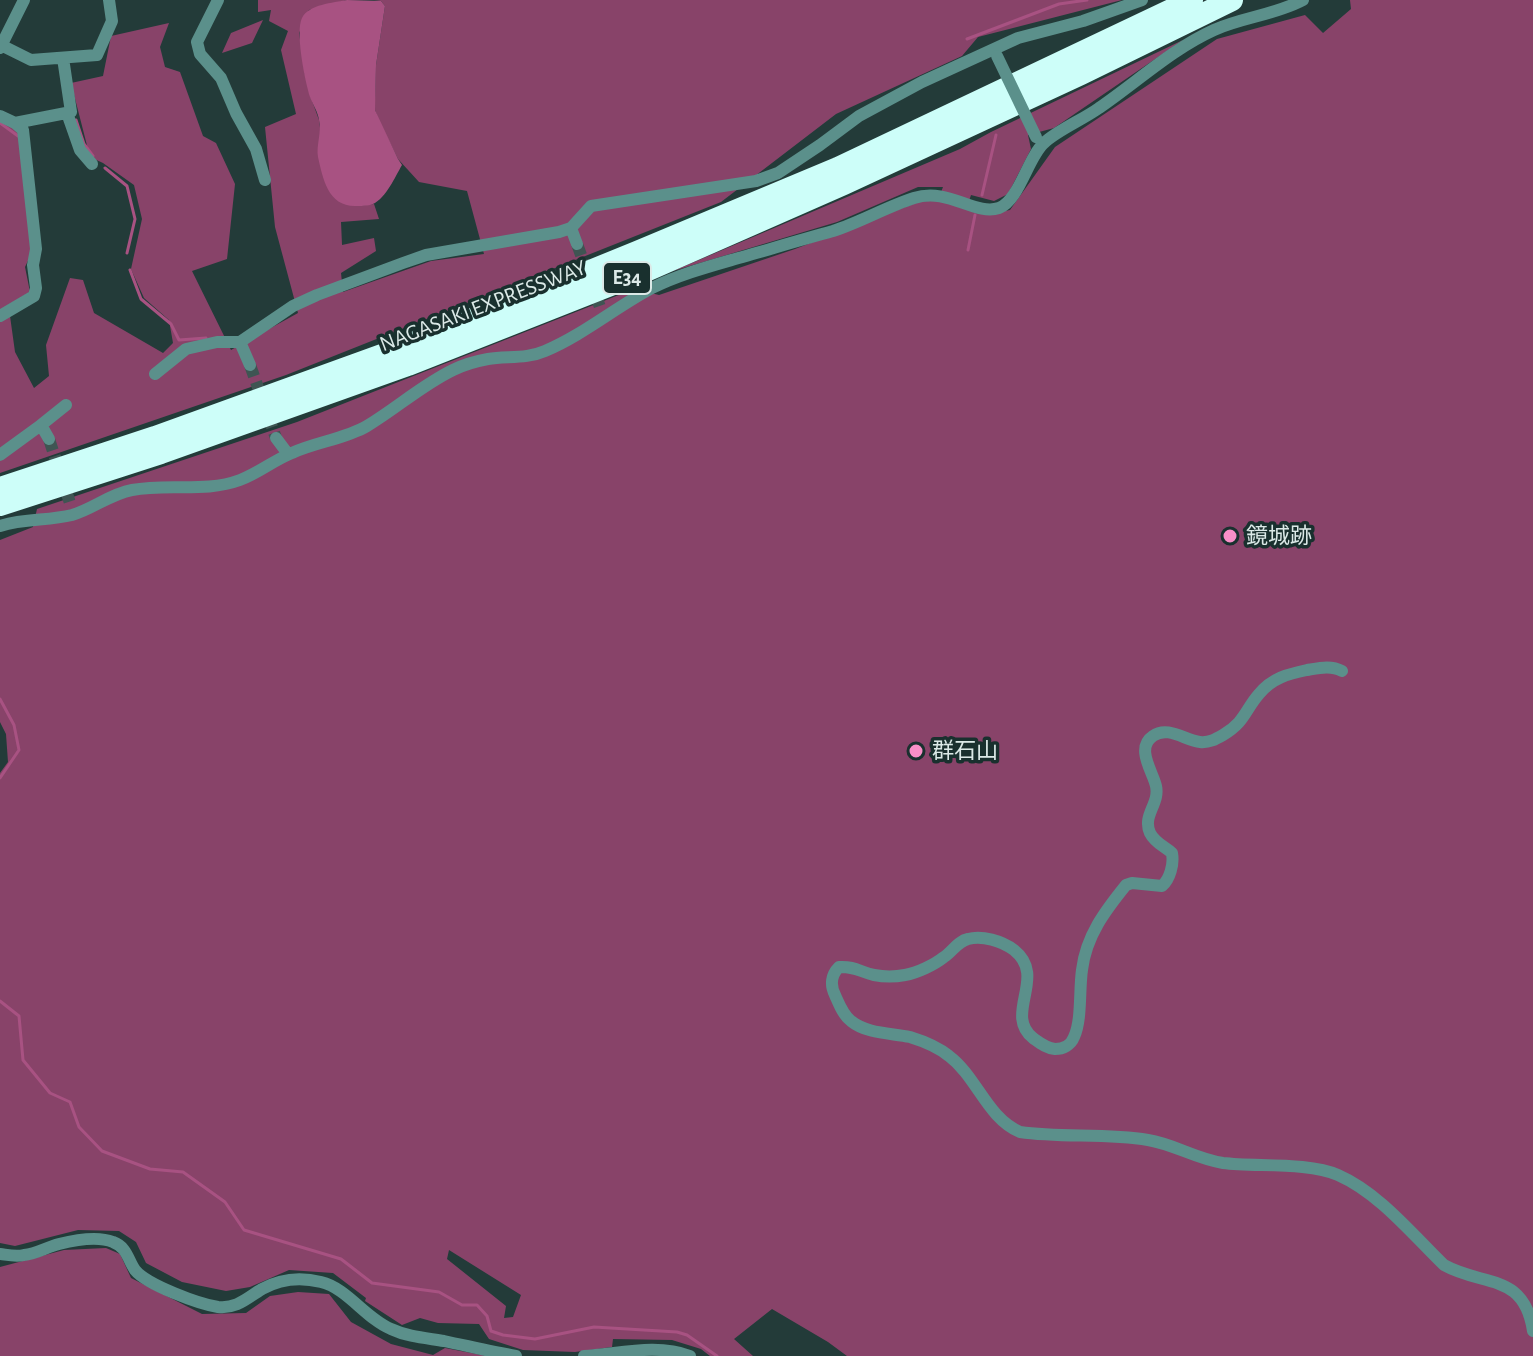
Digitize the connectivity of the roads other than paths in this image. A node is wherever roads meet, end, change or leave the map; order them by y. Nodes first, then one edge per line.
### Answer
1 (24, 0) edge
2 (109, 0) edge
3 (218, 0) edge
4 (1142, 0) edge
5 (1192, 0) edge
6 (1232, 0) edge
7 (1303, 0) edge
8 (1, 46) edge
9 (995, 52) junction
10 (63, 58) junction
11 (67, 113) junction
12 (0, 116) edge
13 (15, 123) junction
14 (1039, 140) junction
15 (92, 164) dead end
16 (265, 180) dead end
17 (571, 228) junction
18 (577, 244) tunnel mouth
19 (0, 316) edge
20 (240, 342) junction
21 (250, 365) tunnel mouth
22 (155, 374) dead end
23 (66, 405) dead end
24 (41, 425) junction
25 (276, 438) tunnel mouth
26 (49, 439) tunnel mouth
27 (288, 454) junction
28 (0, 455) edge
29 (0, 488) edge
30 (0, 505) edge
31 (0, 526) edge
32 (1342, 671) dead end
33 (0, 1254) edge
34 (1533, 1331) edge
35 (516, 1356) edge
36 (584, 1356) edge
37 (690, 1356) edge

1 - 8 street
2 - 10 street
3 - 16 street
4 - 9 street
5 - 29 highway, NAGASAKI EXPRESSWAY / E34
6 - 30 highway, NAGASAKI EXPRESSWAY / E34
7 - 14 street
8 - 10 street
9 - 14 street, bridge
9 - 17 street
10 - 11 street
11 - 13 street
11 - 15 street
12 - 13 street
13 - 19 street
14 - 27 street
17 - 18 street
17 - 20 street
20 - 21 street
20 - 22 street
23 - 24 street
24 - 26 street
24 - 28 street
25 - 27 street
27 - 31 street
32 - 34 street
33 - 35 street
36 - 37 street

